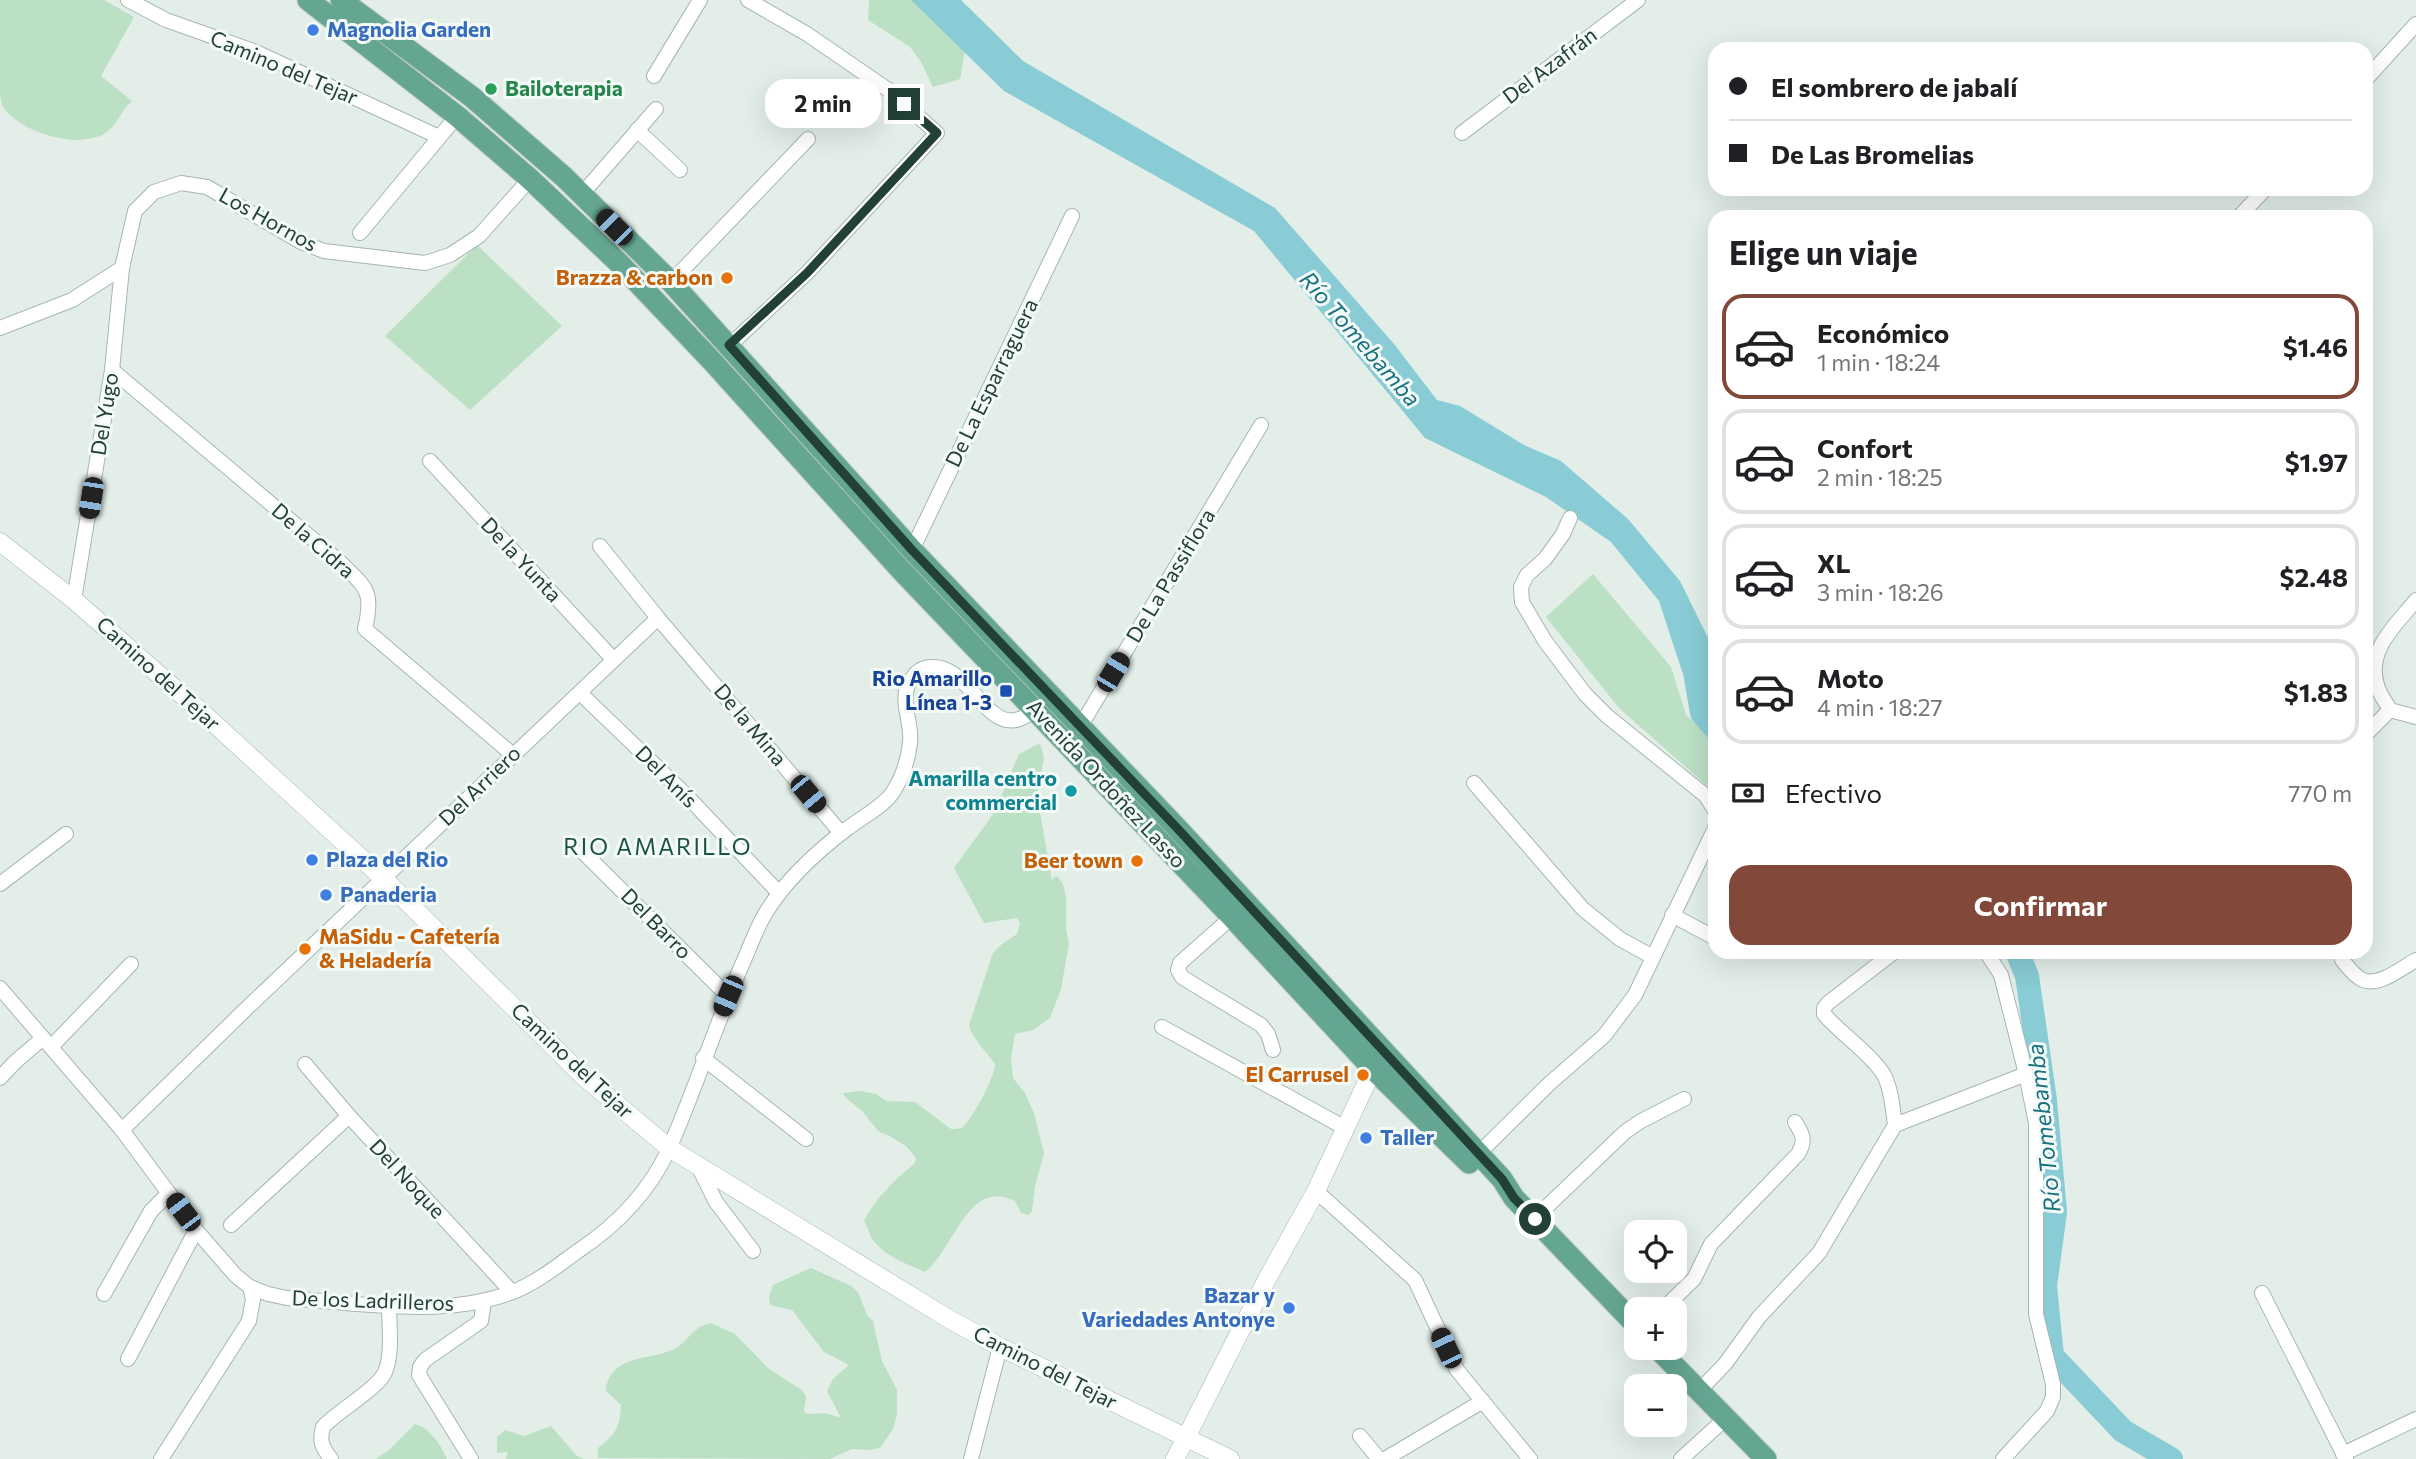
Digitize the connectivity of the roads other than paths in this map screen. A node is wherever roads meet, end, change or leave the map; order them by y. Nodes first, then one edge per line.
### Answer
1 (128, 0) edge
2 (308, 0) edge
3 (341, 0) edge
4 (700, 0) edge
5 (748, 0) edge
6 (1638, 0) edge
7 (2416, 24) edge
8 (2373, 71) edge
9 (654, 76) dead end
10 (656, 109) dead end
11 (457, 116) junction
12 (637, 131) junction
13 (1462, 133) dead end
14 (439, 137) junction
15 (808, 139) dead end
16 (545, 161) junction
17 (680, 170) dead end
18 (530, 179) junction
19 (582, 194) junction
20 (2258, 196) edge
21 (2246, 210) edge
22 (1072, 216) dead end
23 (360, 233) dead end
24 (122, 268) junction
25 (671, 282) junction
26 (0, 328) edge
27 (729, 345) junction
28 (112, 370) junction
29 (1261, 425) dead end
30 (430, 461) dead end
31 (1570, 518) dead end
32 (0, 542) edge
33 (600, 547) dead end
34 (912, 550) junction
35 (74, 600) junction
36 (2416, 600) edge
37 (658, 618) junction
38 (613, 659) junction
39 (580, 693) junction
40 (1035, 709) junction
41 (2390, 710) junction
42 (2416, 718) edge
43 (1080, 727) junction
44 (2373, 727) edge
45 (513, 755) junction
46 (1474, 783) dead end
47 (1708, 799) edge
48 (841, 833) junction
49 (66, 834) dead end
50 (1708, 842) edge
51 (583, 852) dead end
52 (384, 879) junction
53 (0, 884) edge
54 (779, 893) junction
55 (1672, 915) junction
56 (1231, 917) junction
57 (1708, 934) edge
58 (1653, 957) junction
59 (1885, 959) edge
60 (1991, 959) edge
61 (2342, 960) dead end
62 (2416, 960) edge
63 (131, 964) dead end
64 (0, 988) edge
65 (728, 996) junction
66 (1162, 1027) dead end
67 (47, 1043) junction
68 (1273, 1050) dead end
69 (703, 1058) junction
70 (1380, 1061) junction
71 (305, 1064) dead end
72 (2026, 1074) junction
73 (0, 1078) edge
74 (1684, 1099) dead end
75 (349, 1116) junction
76 (1795, 1122) dead end
77 (1895, 1125) junction
78 (1347, 1129) junction
79 (122, 1130) junction
80 (806, 1139) dead end
81 (669, 1148) junction
82 (1474, 1158) junction
83 (698, 1166) junction
84 (1316, 1191) junction
85 (169, 1193) junction
86 (1535, 1219) junction
87 (231, 1225) dead end
88 (197, 1230) junction
89 (753, 1251) dead end
90 (250, 1287) junction
91 (512, 1292) junction
92 (2262, 1293) dead end
93 (104, 1294) dead end
94 (1675, 1297) edge
95 (484, 1301) junction
96 (389, 1305) junction
97 (1624, 1312) edge
98 (1000, 1347) junction
99 (128, 1359) dead end
100 (1669, 1360) edge
101 (1699, 1391) junction
102 (1483, 1401) junction
103 (1726, 1418) junction
104 (2416, 1419) edge
105 (1360, 1436) dead end
106 (1185, 1437) junction
107 (2344, 1457) edge
108 (1389, 1458) edge
109 (161, 1459) edge
110 (331, 1459) edge
111 (471, 1459) edge
112 (971, 1459) edge
113 (1175, 1459) edge
114 (1230, 1459) edge
115 (1530, 1459) edge
116 (1681, 1459) edge
117 (1766, 1459) edge
118 (2003, 1459) edge

1 - 14 street, Camino del Tejar
2 - 11 main road, Avenida Ordoñez Lasso
3 - 16 main road, Avenida Ordoñez Lasso
4 - 9 street
5 - 27 street
6 - 13 street, Del Azafrán
7 - 8 street
10 - 12 street
11 - 14 street
11 - 18 main road, Avenida Ordoñez Lasso
12 - 17 street
12 - 19 street
14 - 23 street
15 - 25 street
16 - 18 street
16 - 19 main road, Avenida Ordoñez Lasso
18 - 24 street, Los Hornos
18 - 40 main road, Avenida Ordoñez Lasso
19 - 25 main road, Avenida Ordoñez Lasso
20 - 21 street
22 - 34 street, De La Esparraguera
24 - 26 street
24 - 28 street, Del Yugo
25 - 27 main road, Avenida Ordoñez Lasso
27 - 34 main road, Avenida Ordoñez Lasso
28 - 35 street, Del Yugo
28 - 45 street, De la Cidra
29 - 43 street, De La Passiflora
30 - 38 street, De la Yunta
31 - 47 street
32 - 35 street, Camino del Tejar
33 - 37 street, De la Mina
34 - 43 main road, Avenida Ordoñez Lasso
35 - 52 street, Camino del Tejar
36 - 41 street
37 - 38 street, Del Arriero
37 - 48 street, De la Mina
38 - 39 street, Del Arriero
39 - 45 street, Del Arriero
39 - 54 street, Del Anís
40 - 48 street, De los Ladrilleros
40 - 56 main road, Avenida Ordoñez Lasso
41 - 42 street
41 - 44 street
43 - 70 main road, Avenida Ordoñez Lasso
45 - 52 street, Del Arriero
46 - 58 street
48 - 54 street, De los Ladrilleros
49 - 53 street
50 - 55 street
51 - 65 street, Del Barro
52 - 79 street, Del Arriero
52 - 81 street, Camino del Tejar
54 - 65 street, De los Ladrilleros
55 - 57 street
55 - 58 street
56 - 68 street
56 - 70 main road, Avenida Ordoñez Lasso
58 - 82 street
59 - 77 street
60 - 72 street
61 - 62 street
63 - 67 street
64 - 67 street, De los Ladrilleros
65 - 69 street, De los Ladrilleros
66 - 78 street
67 - 73 street
67 - 79 street, De los Ladrilleros
69 - 80 street
69 - 81 street, De los Ladrilleros
70 - 78 street
70 - 82 main road, Avenida Ordoñez Lasso
71 - 75 street, Del Noque
72 - 77 street
72 - 118 street
74 - 86 street
75 - 87 street
75 - 91 street, Del Noque
76 - 94 street
77 - 101 street
78 - 84 street
79 - 85 street, De los Ladrilleros
81 - 83 street, Camino del Tejar
81 - 91 street, De los Ladrilleros
82 - 86 main road, Avenida Ordoñez Lasso
83 - 89 street
83 - 98 street, Camino del Tejar
84 - 102 street
84 - 106 street
85 - 88 street, De los Ladrilleros
85 - 93 street
86 - 97 main road, Avenida Ordoñez Lasso
88 - 90 street, De los Ladrilleros
88 - 99 street
90 - 96 street, De los Ladrilleros
90 - 109 street
91 - 95 street, De los Ladrilleros
92 - 107 street
95 - 96 street, De los Ladrilleros
95 - 111 street
96 - 110 street
98 - 106 street, Camino del Tejar
98 - 112 street
100 - 101 main road
101 - 103 main road
102 - 108 street
102 - 115 street
103 - 116 street
103 - 117 main road
104 - 107 street
105 - 108 street
106 - 113 street
106 - 114 street, Camino del Tejar

